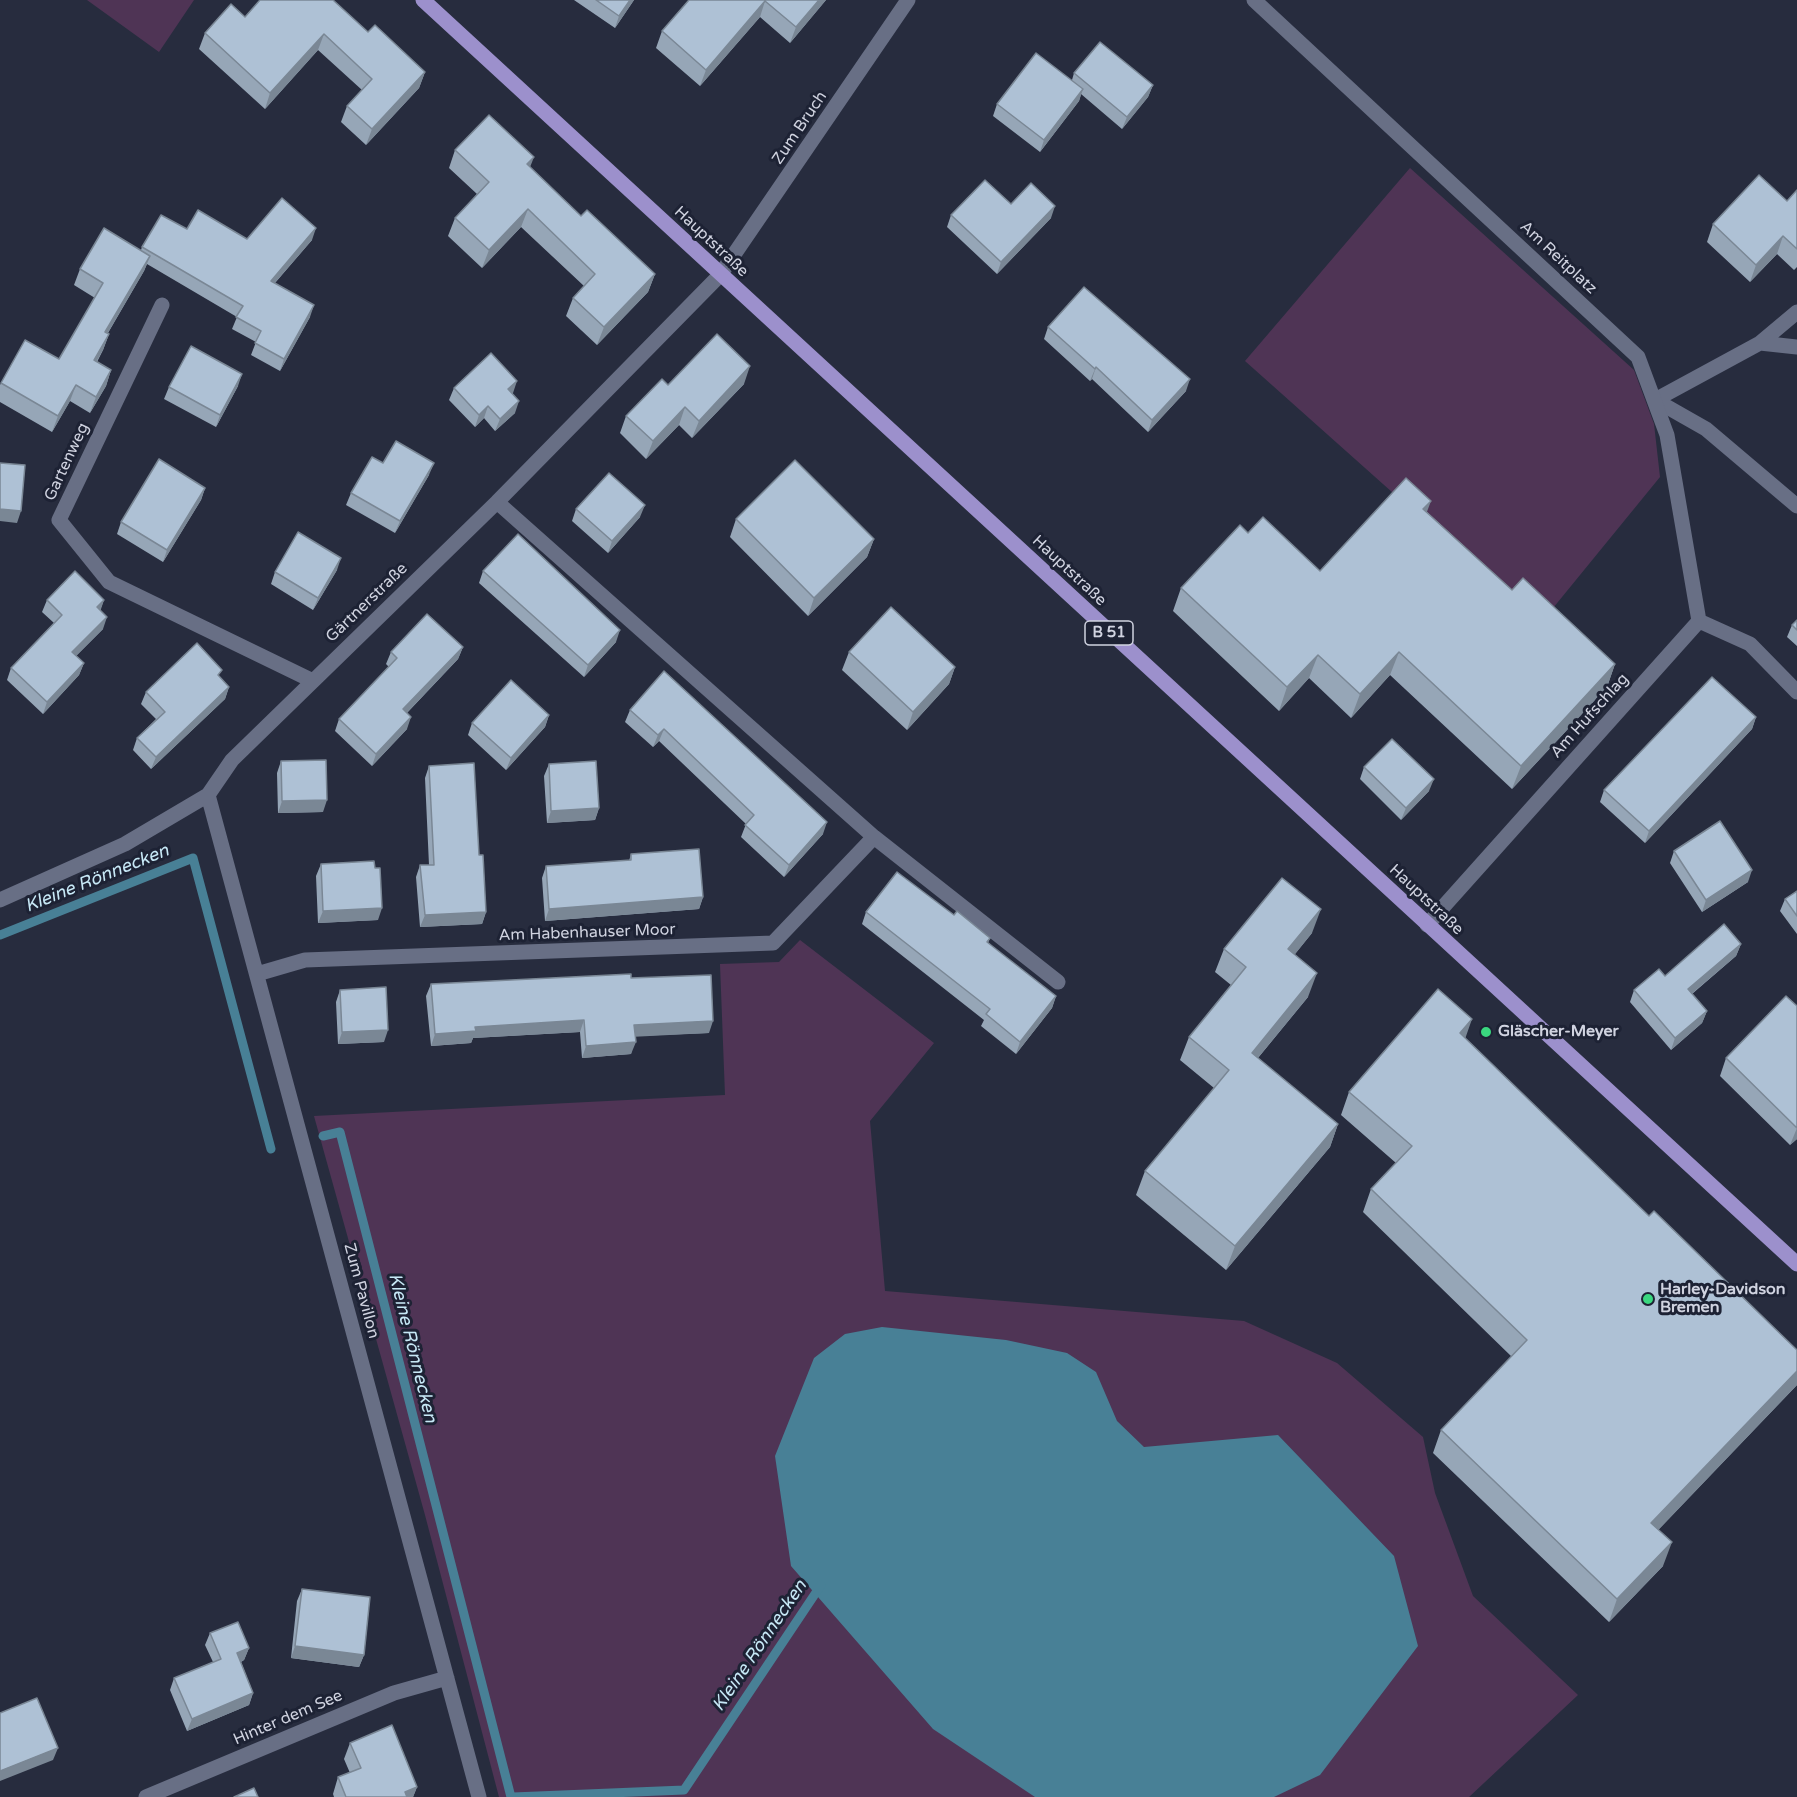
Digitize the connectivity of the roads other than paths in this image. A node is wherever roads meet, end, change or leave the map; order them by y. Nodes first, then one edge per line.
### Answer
1 (423, 0) edge
2 (908, 0) edge
3 (1254, 0) edge
4 (720, 275) junction
5 (162, 305) dead end
6 (1797, 312) edge
7 (1760, 343) junction
8 (1797, 347) edge
9 (1654, 400) junction
10 (497, 502) junction
11 (1797, 506) edge
12 (1699, 621) junction
13 (313, 681) junction
14 (1797, 692) edge
15 (208, 795) junction
16 (874, 837) junction
17 (0, 900) edge
18 (1427, 925) junction
19 (257, 974) junction
20 (1058, 982) dead end
21 (1797, 1264) edge
22 (447, 1678) junction
23 (146, 1797) edge
24 (479, 1797) edge

1 - 4 main road, Hauptstraße / B 51
2 - 4 street, Zum Bruch
3 - 9 street, Am Reitplatz
4 - 10 street, Gärtnerstraße
4 - 18 main road, Hauptstraße / B 51
5 - 13 street, Gartenweg
6 - 7 street
7 - 8 street
7 - 9 street
9 - 11 street
9 - 12 street, Am Reitplatz
10 - 13 street, Gärtnerstraße
10 - 16 street
12 - 14 street
12 - 18 street, Am Hufschlag
13 - 15 street, Gärtnerstraße
15 - 17 street, Gärtnerstraße
15 - 19 street, Zum Pavillon
16 - 19 street, Am Habenhauser Moor
16 - 20 street
18 - 21 main road, Hauptstraße / B 51
19 - 22 street, Zum Pavillon
22 - 23 street, Hinter dem See
22 - 24 street, Zum Pavillon

